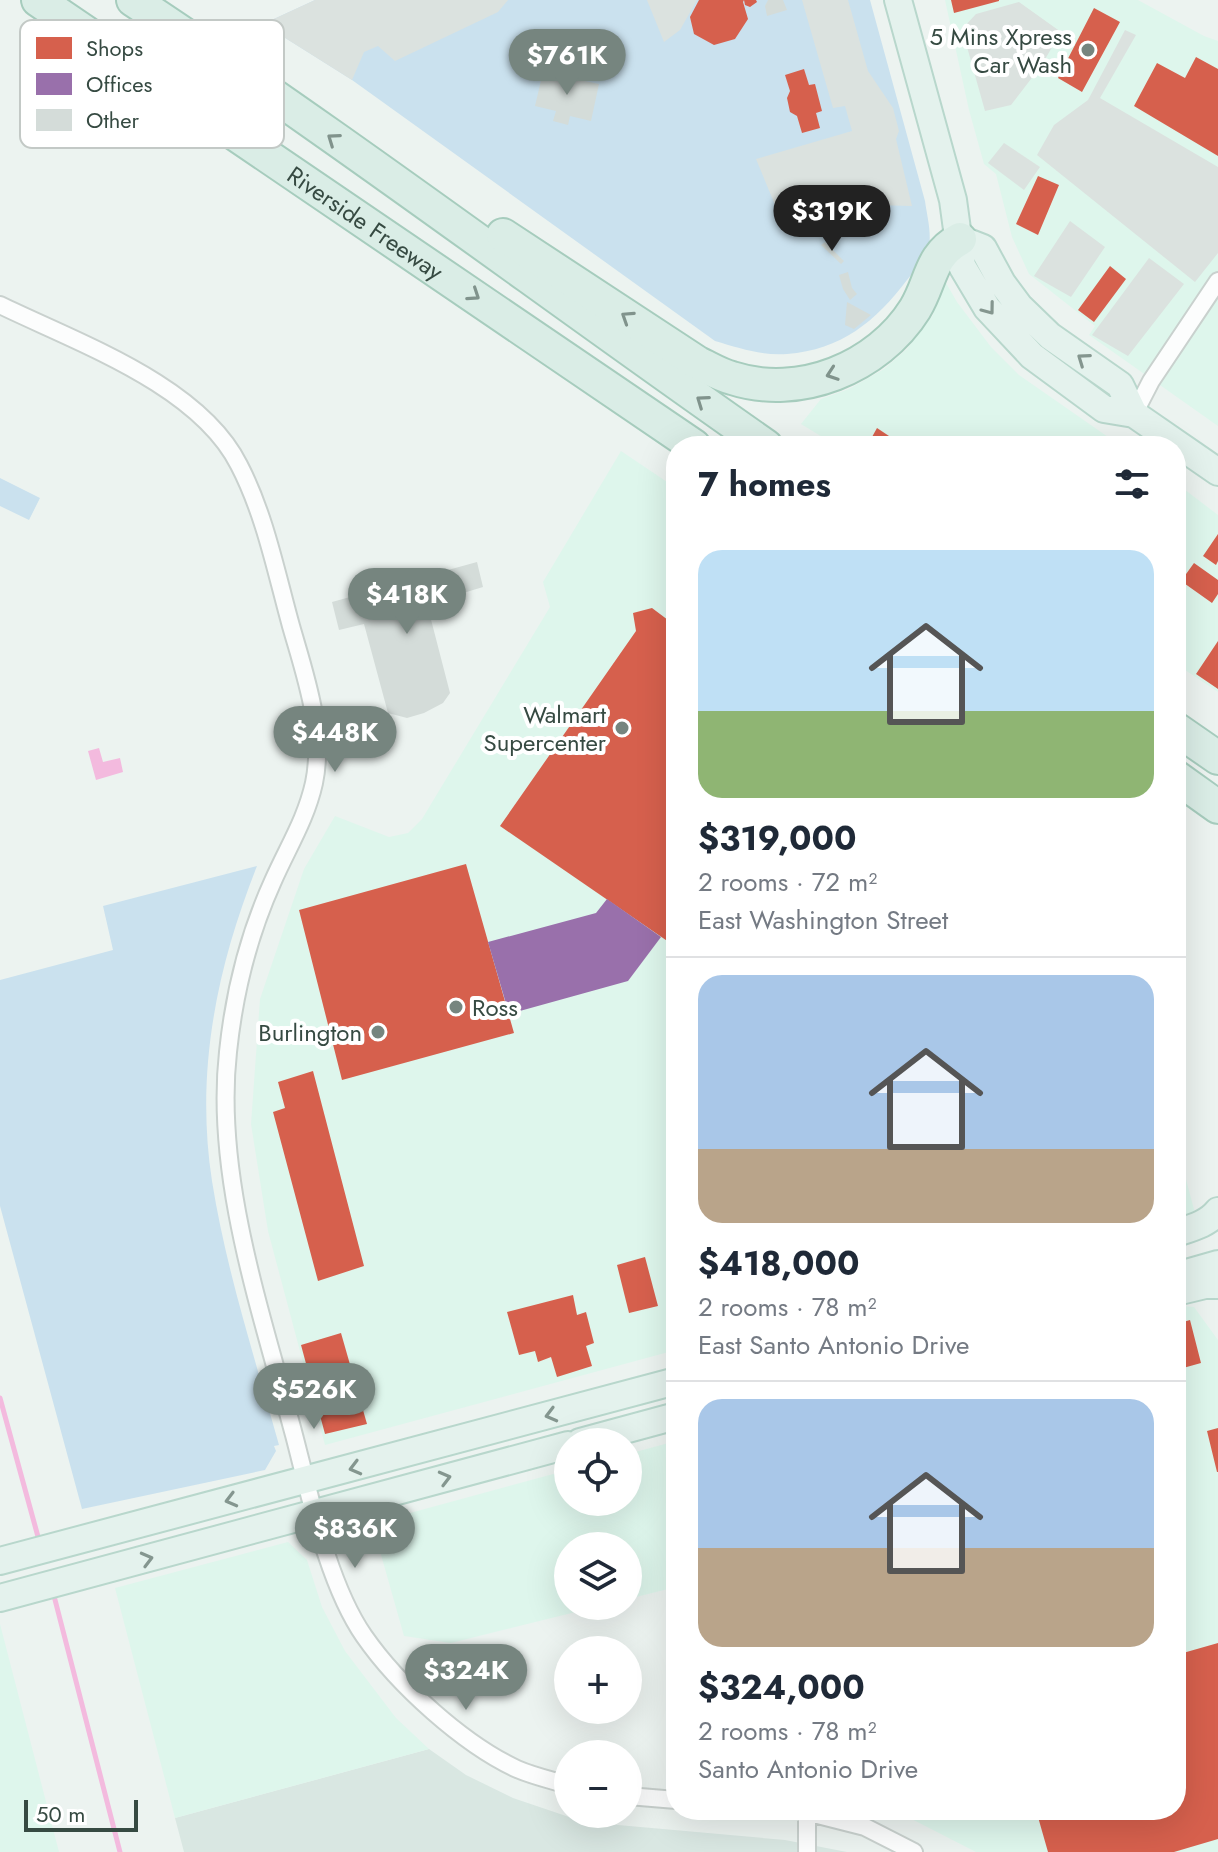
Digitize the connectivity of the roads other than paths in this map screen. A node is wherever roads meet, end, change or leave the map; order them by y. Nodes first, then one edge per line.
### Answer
1 (38, 0) edge
2 (133, 0) edge
3 (898, 0) edge
4 (67, 20) edge
5 (162, 20) edge
6 (284, 105) edge
7 (256, 148) edge
8 (397, 183) junction
9 (960, 239) junction
10 (1218, 281) edge
11 (0, 305) edge
12 (1134, 414) junction
13 (679, 436) edge
14 (752, 436) edge
15 (1166, 436) edge
16 (1186, 450) edge
17 (1218, 472) edge
18 (1186, 736) edge
19 (1218, 758) edge
20 (1186, 784) edge
21 (1186, 785) edge
22 (1218, 807) edge
23 (1218, 815) edge
24 (1218, 1211) edge
25 (1186, 1230) edge
26 (1218, 1231) edge
27 (1186, 1238) edge
28 (1218, 1264) edge
29 (1186, 1273) edge
30 (1218, 1285) edge
31 (1186, 1290) edge
32 (666, 1384) edge
33 (666, 1419) edge
34 (632, 1428) edge
35 (554, 1449) edge
36 (306, 1480) junction
37 (316, 1513) junction
38 (10, 1559) edge
39 (0, 1598) edge
40 (554, 1781) edge
41 (642, 1797) edge
42 (666, 1799) edge
43 (807, 1820) edge
44 (840, 1820) edge
45 (807, 1852) edge
46 (914, 1852) edge

1 -> 4 highway, Riverside Freeway
5 -> 2 highway, Riverside Freeway
3 - 9 main road
8 -> 6 highway, Riverside Freeway
7 -> 13 highway, Riverside Freeway
9 -> 8 highway
14 -> 8 highway, Riverside Freeway
9 - 12 main road
10 - 12 street
11 - 36 street
12 - 15 main road
16 - 17 main road
18 - 19 highway
20 - 22 highway
21 - 23 highway
24 - 25 main road
26 - 27 main road
28 - 29 main road
30 - 31 main road
32 -> 36 main road
33 - 34 main road
37 -> 35 main road
36 - 37 street
36 -> 38 main road
39 -> 37 main road
37 - 40 street
41 - 42 street
43 - 45 street
44 - 46 street

